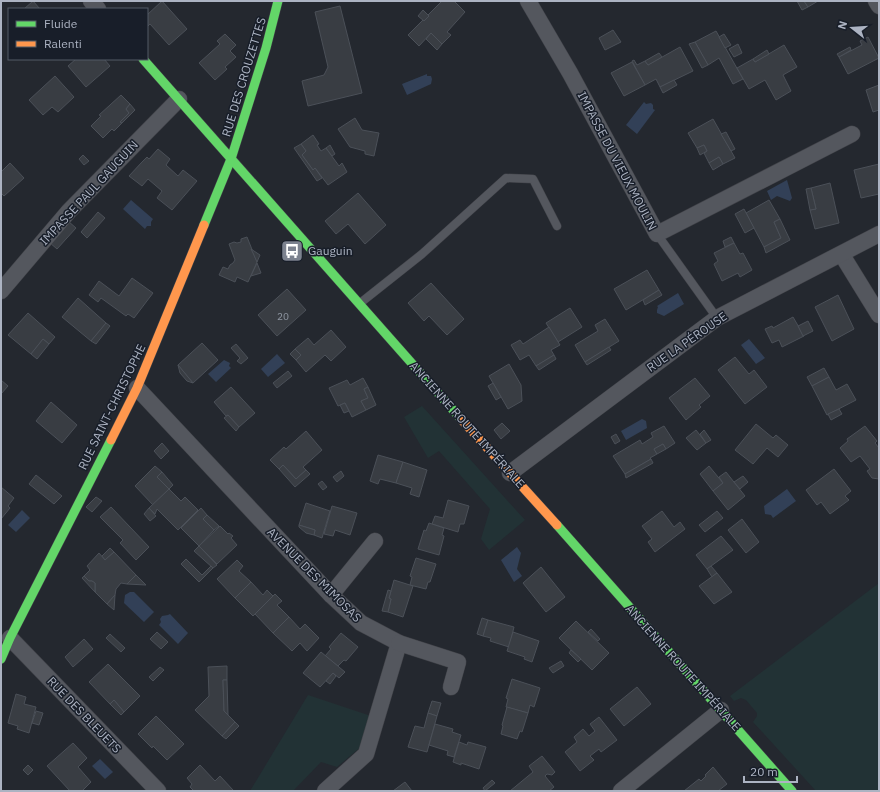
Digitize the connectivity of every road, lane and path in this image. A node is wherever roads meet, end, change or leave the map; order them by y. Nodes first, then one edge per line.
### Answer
1 (278, 1) edge
2 (528, 1) edge
3 (876, 1) edge
4 (879, 6) edge
5 (144, 60) edge
6 (179, 99) junction
7 (852, 134) dead end
8 (232, 159) junction
9 (557, 226) dead end
10 (657, 234) junction
11 (879, 234) edge
12 (842, 255) junction
13 (1, 291) edge
14 (359, 304) junction
15 (879, 316) edge
16 (717, 318) junction
17 (137, 388) junction
18 (510, 473) junction
19 (375, 541) dead end
20 (331, 595) junction
21 (10, 638) junction
22 (398, 643) junction
23 (1, 659) edge
24 (451, 687) dead end
25 (721, 710) junction
26 (158, 791) edge
27 (325, 791) edge
28 (621, 791) edge
29 (792, 791) edge

1 - 8 street, RUE DES CROUZETTES
2 - 10 street, IMPASSE DU VIEUX MOULIN
3 - 4 street
5 - 6 street, ANCIENNE ROUTE IMPÉRIALE
6 - 8 street, ANCIENNE ROUTE IMPÉRIALE
6 - 13 street, IMPASSE PAUL GAUGUIN
7 - 10 street, IMPASSE DU VIEUX MOULIN
8 - 14 street, ANCIENNE ROUTE IMPÉRIALE
8 - 17 street, RUE SAINT-CHRISTOPHE
9 - 14 lane
10 - 16 lane
11 - 12 street, RUE LA PÉROUSE
12 - 15 street
12 - 16 street, RUE LA PÉROUSE
14 - 18 street, ANCIENNE ROUTE IMPÉRIALE
16 - 18 street, RUE LA PÉROUSE
17 - 20 street, AVENUE DES MIMOSAS
17 - 21 street, RUE SAINT-CHRISTOPHE
18 - 25 street, ANCIENNE ROUTE IMPÉRIALE
19 - 20 street
20 - 22 street, AVENUE DES MIMOSAS
21 - 23 street, RUE SAINT-CHRISTOPHE
21 - 26 street, RUE DES BLEUETS
22 - 24 street, AVENUE DES MIMOSAS
22 - 27 street
25 - 28 street
25 - 29 street, ANCIENNE ROUTE IMPÉRIALE

